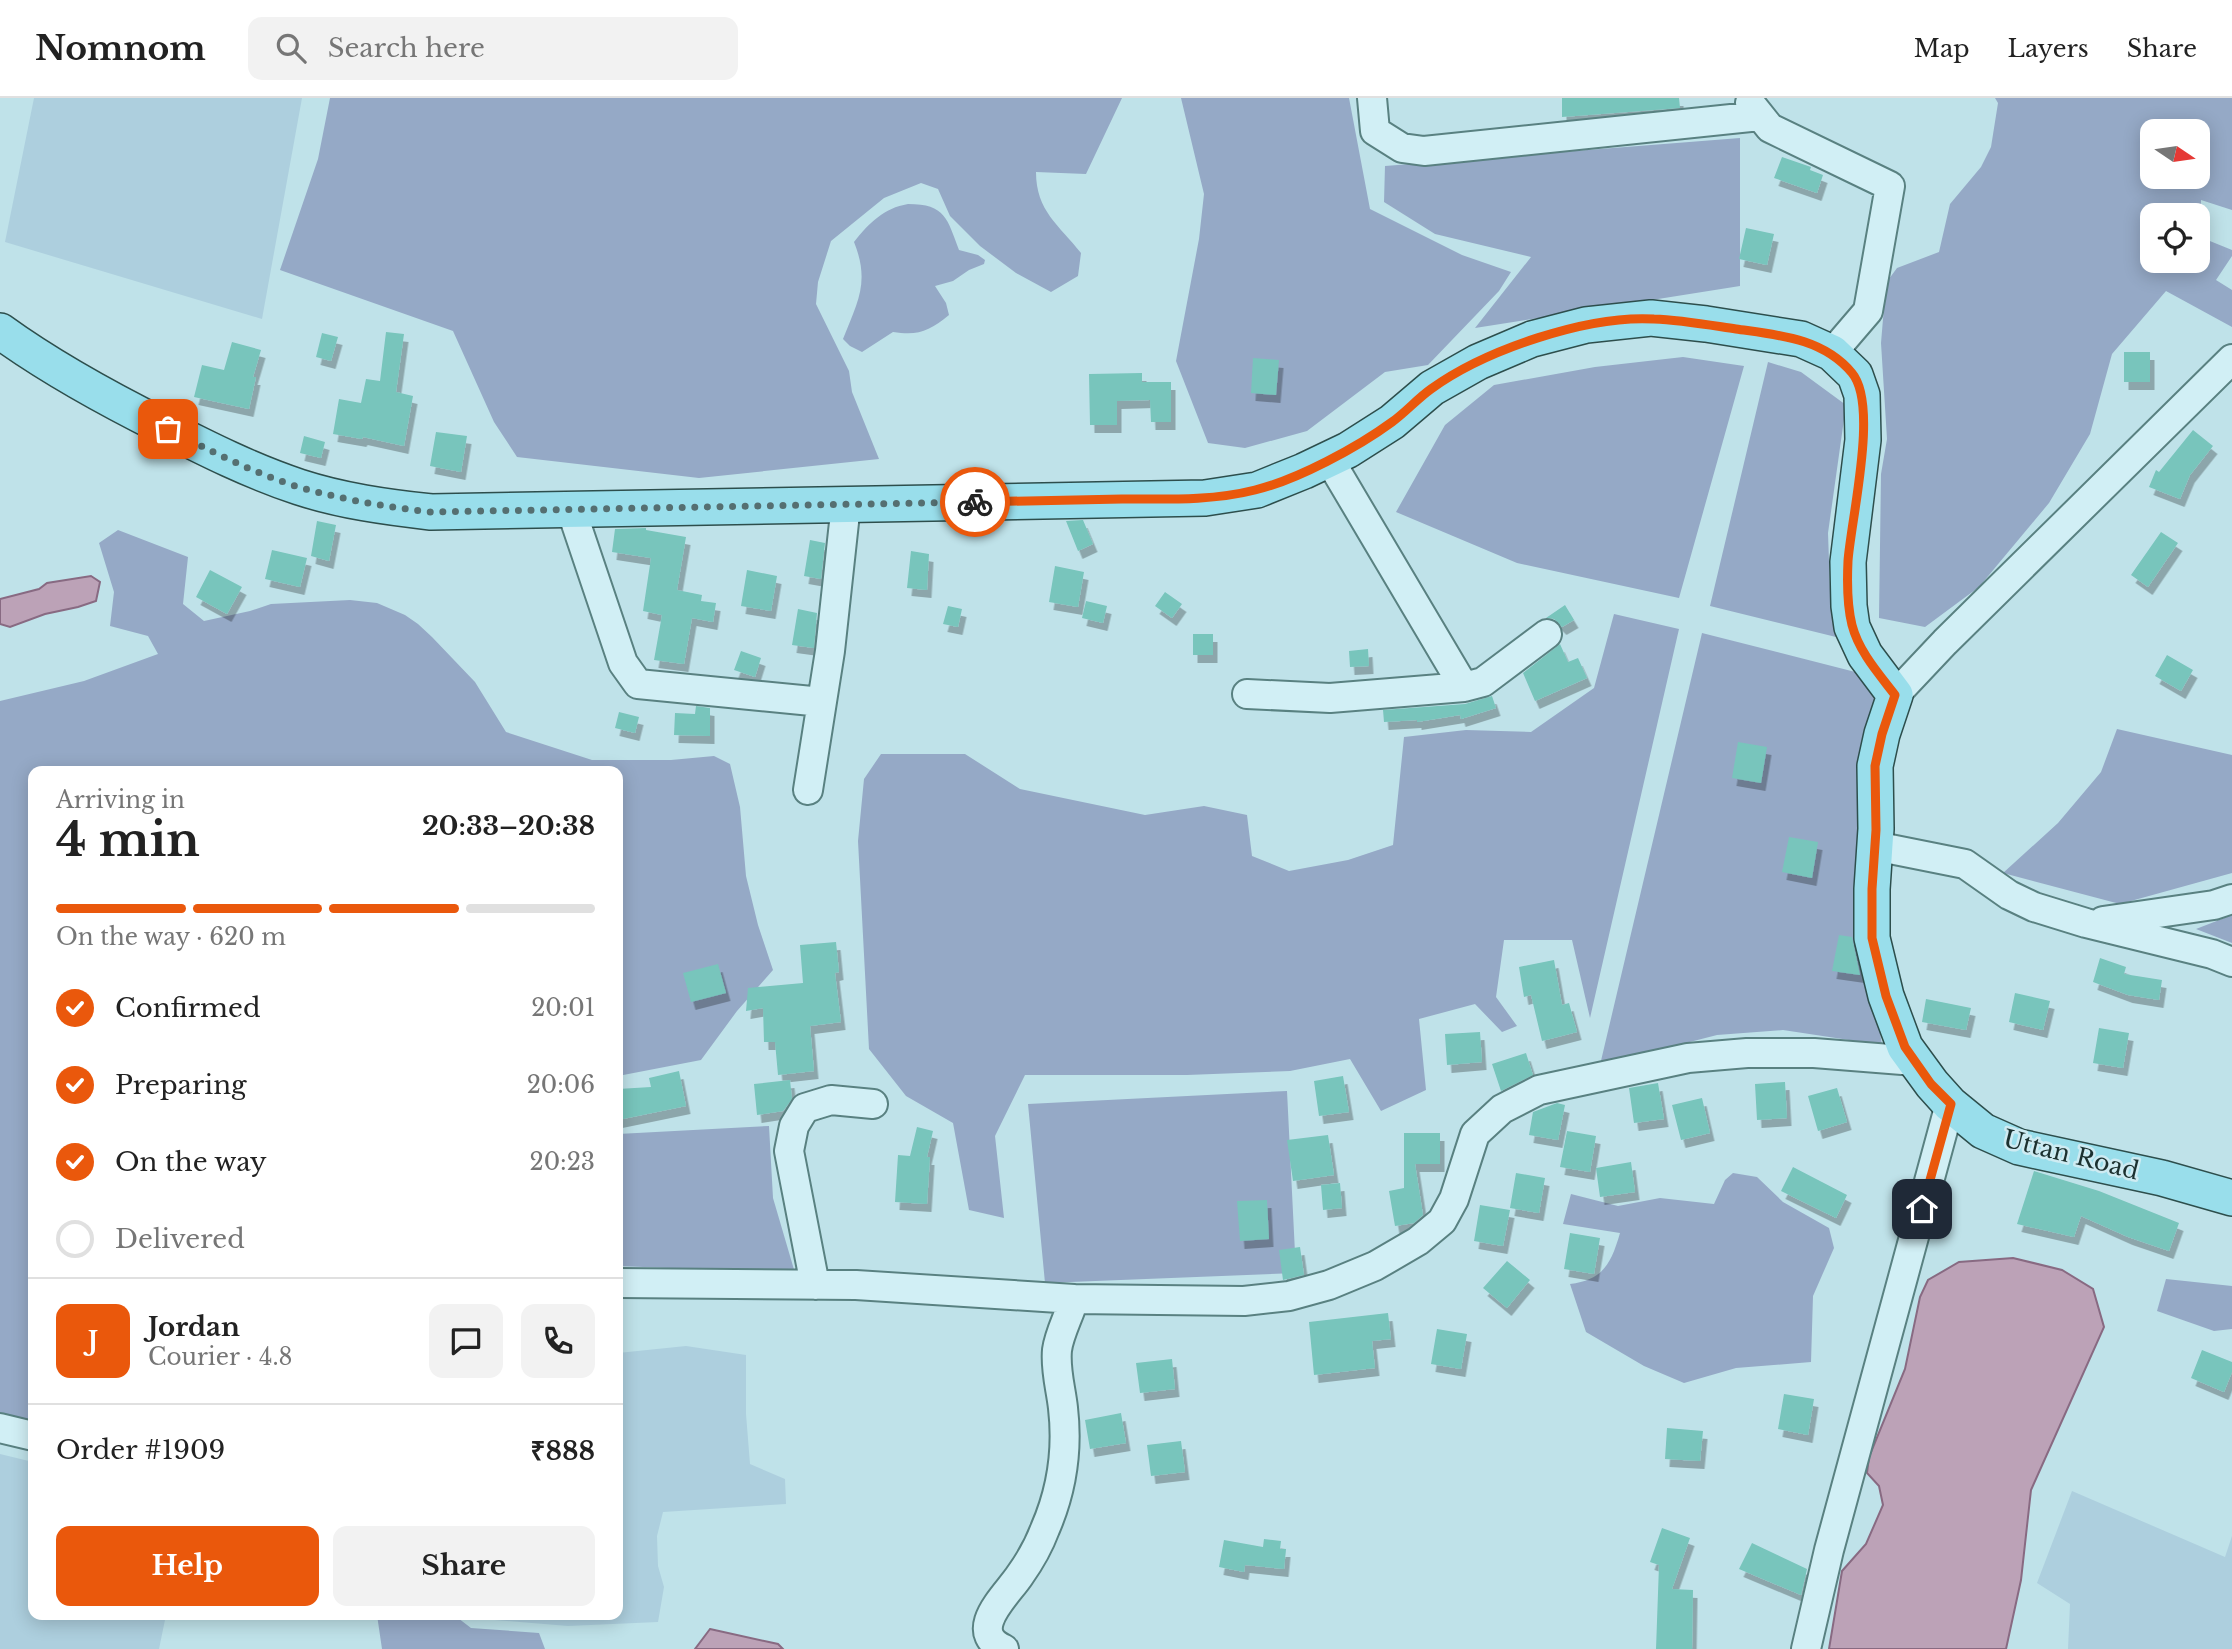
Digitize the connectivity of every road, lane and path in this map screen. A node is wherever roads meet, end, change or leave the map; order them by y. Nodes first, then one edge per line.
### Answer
1 (1372, 98) edge
2 (1753, 107) edge
3 (0, 331) edge
4 (1832, 353) junction
5 (2232, 359) edge
6 (1329, 458) junction
7 (846, 504) junction
8 (571, 509) junction
9 (1547, 635) dead end
10 (1464, 687) junction
11 (1247, 694) dead end
12 (1895, 695) junction
13 (822, 702) junction
14 (808, 790) dead end
15 (1875, 846) junction
16 (2232, 898) edge
17 (2086, 923) junction
18 (2232, 962) edge
19 (1915, 1061) junction
20 (873, 1104) dead end
21 (1951, 1104) junction
22 (2232, 1198) edge
23 (623, 1283) edge
24 (815, 1285) junction
25 (1074, 1300) junction
26 (0, 1428) edge
27 (28, 1435) edge
28 (1003, 1649) edge
29 (1807, 1649) edge

1 - 2 street
2 - 4 street
3 - 8 main road
4 - 6 main road
4 - 12 main road
5 - 12 street
6 - 7 main road
6 - 10 street
7 - 8 main road
7 - 13 street
8 - 13 street
9 - 10 street
10 - 11 street
12 - 15 main road, Uttan Road
13 - 14 street
15 - 17 street
15 - 19 main road, Uttan Road
16 - 17 street
17 - 18 street
19 - 21 main road, Uttan Road
19 - 25 street
20 - 24 street
21 - 22 main road, Uttan Road
21 - 29 street
23 - 24 street
24 - 25 street
25 - 28 street
26 - 27 street

